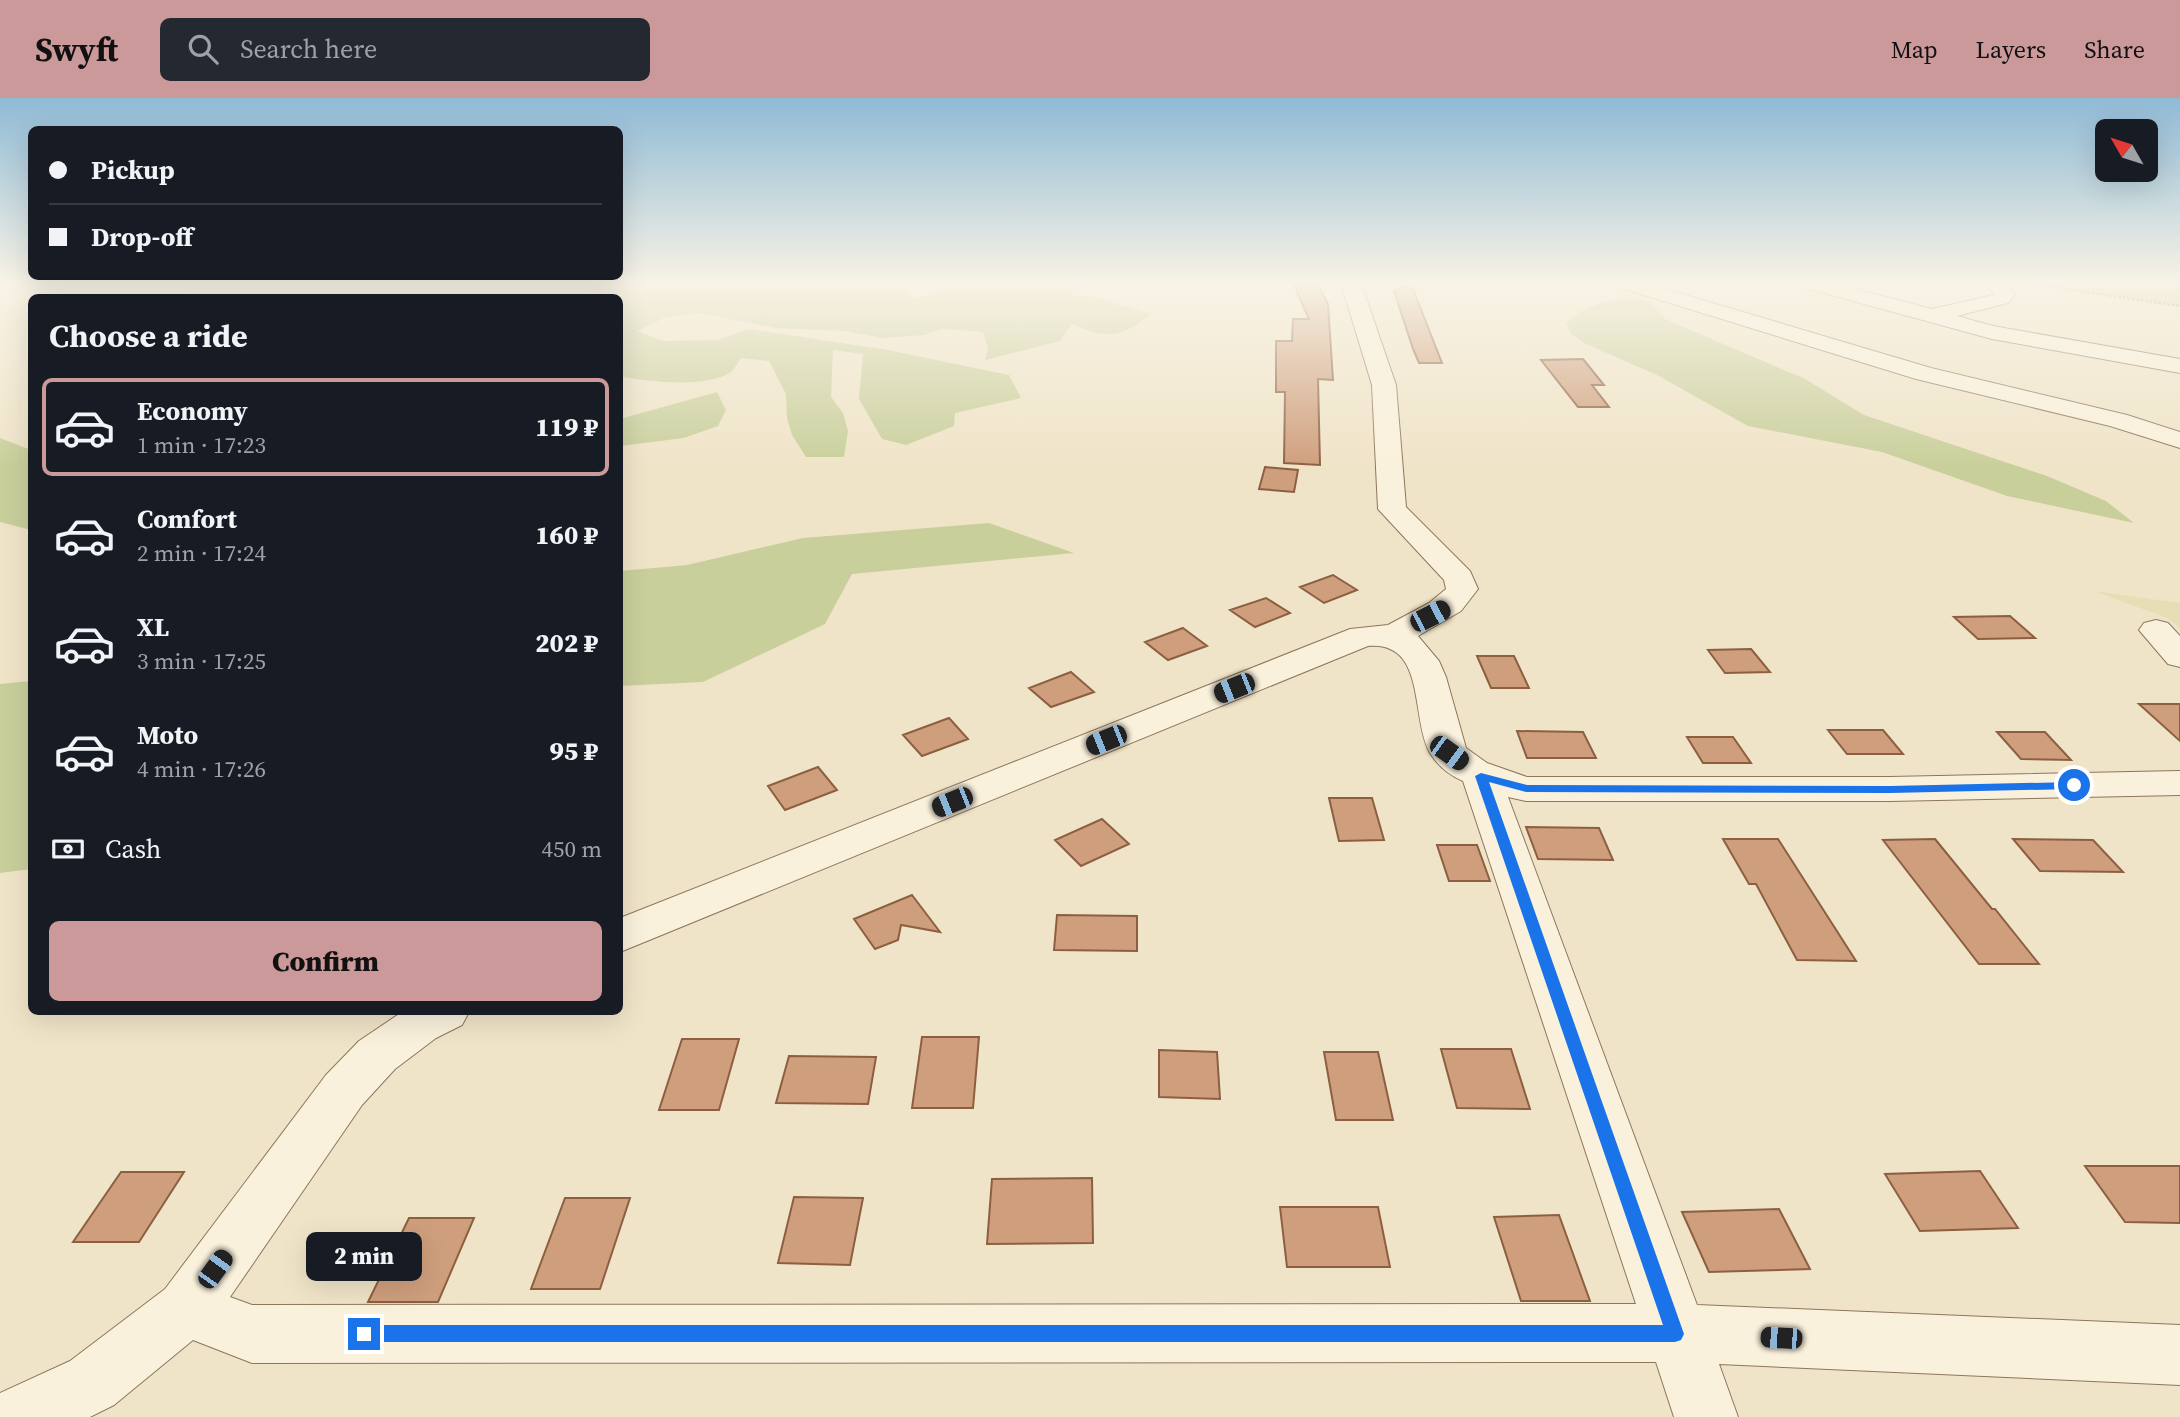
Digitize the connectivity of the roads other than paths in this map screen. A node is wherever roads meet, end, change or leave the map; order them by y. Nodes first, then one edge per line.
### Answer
1 (1371, 345) edge
2 (1827, 345) edge
3 (2061, 345) edge
4 (2180, 366) edge
5 (2180, 440) edge
6 (2168, 631) edge
7 (1395, 635) junction
8 (2180, 657) edge
9 (1481, 776) junction
10 (2180, 783) edge
11 (623, 935) edge
12 (439, 1015) edge
13 (186, 1309) junction
14 (1675, 1334) junction
15 (2180, 1355) edge
16 (20, 1417) edge
17 (1706, 1417) edge

1 - 7 street
2 - 5 street
3 - 4 street
6 - 8 street
7 - 9 street
7 - 11 street
9 - 10 street
9 - 14 street
12 - 13 street
13 - 14 street
13 - 16 street
14 - 15 street
14 - 17 street

